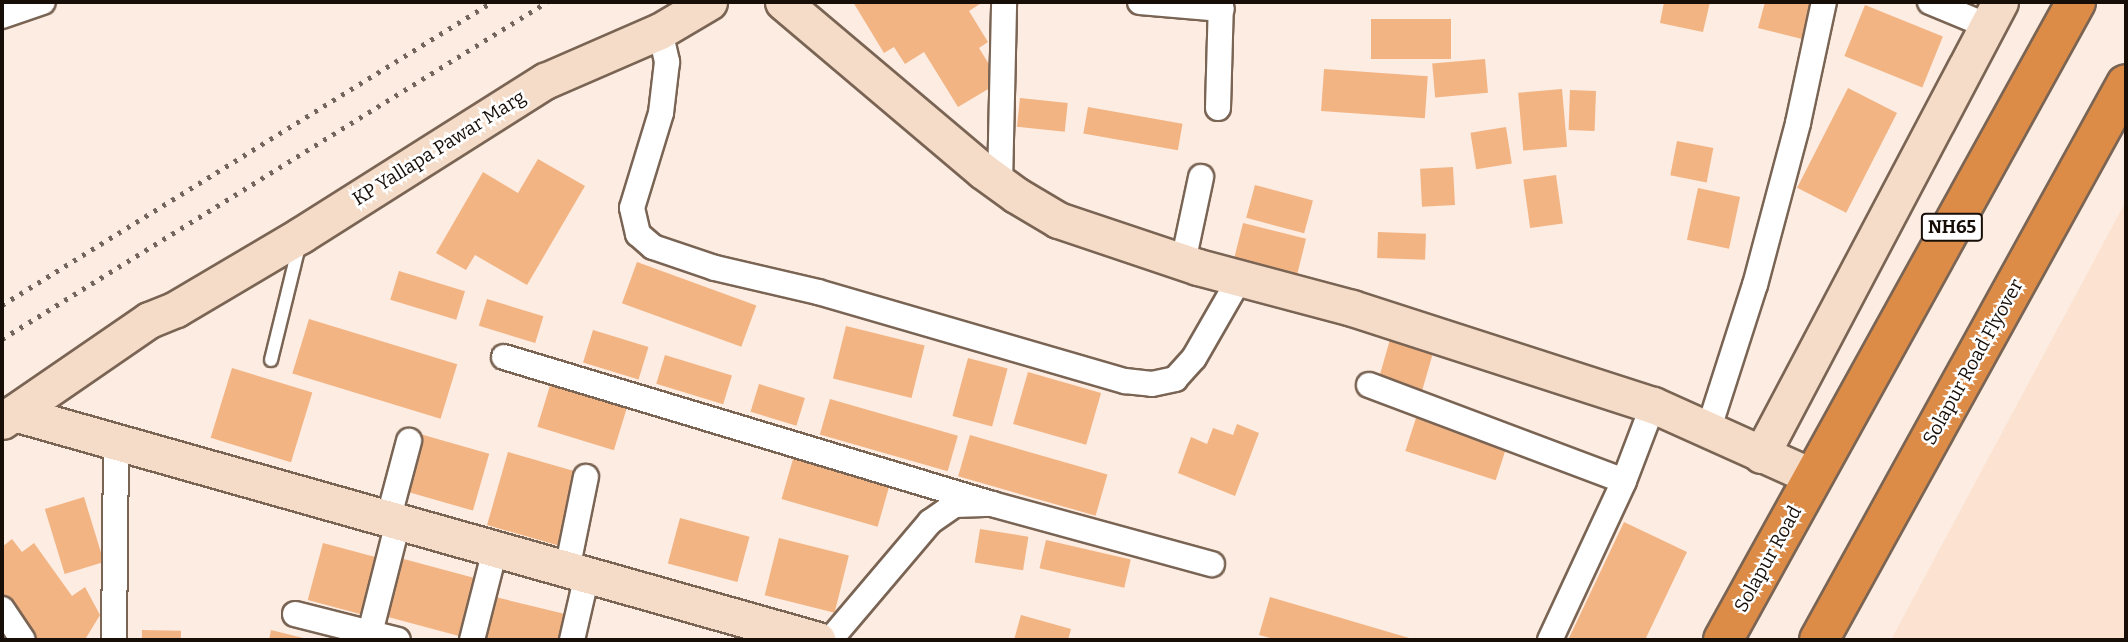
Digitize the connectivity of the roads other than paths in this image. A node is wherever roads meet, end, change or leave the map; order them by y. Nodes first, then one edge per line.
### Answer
1 (43, 2) edge
2 (709, 2) edge
3 (783, 2) edge
4 (1004, 2) edge
5 (1140, 2) edge
6 (1824, 2) edge
7 (1930, 2) edge
8 (2077, 2) edge
9 (1221, 5) edge
10 (1994, 14) edge
11 (2, 16) edge
12 (660, 31) junction
13 (2126, 84) edge
14 (1218, 108) dead end
15 (1201, 177) dead end
16 (1000, 184) junction
17 (301, 235) junction
18 (1183, 262) junction
19 (1240, 278) junction
20 (504, 357) dead end
21 (271, 360) dead end
22 (1369, 385) dead end
23 (1653, 405) junction
24 (13, 423) edge
25 (1709, 431) junction
26 (408, 441) dead end
27 (116, 442) junction
28 (1762, 455) junction
29 (1820, 465) junction
30 (586, 477) dead end
31 (1624, 481) junction
32 (992, 503) junction
33 (393, 521) junction
34 (495, 550) junction
35 (1212, 564) dead end
36 (577, 573) junction
37 (2, 609) edge
38 (295, 614) dead end
39 (370, 633) junction
40 (23, 640) edge
41 (114, 640) edge
42 (398, 640) edge
43 (472, 640) edge
44 (572, 640) edge
45 (818, 640) edge
46 (830, 640) edge
47 (1550, 640) edge
48 (1723, 640) edge
49 (1819, 640) edge

1 - 11 street
2 - 12 street, KP Yallapa Pawar Marg
3 - 16 street
4 - 16 street
5 - 9 street
6 - 25 street
7 - 10 street
8 - 29 highway, NH65
9 - 14 street
10 - 28 street
12 - 17 street, KP Yallapa Pawar Marg
12 - 19 street
13 - 49 highway, Solapur Road Flyover
15 - 18 street
16 - 18 street
17 - 21 lane
17 - 24 street, KP Yallapa Pawar Marg
18 - 19 street
19 - 23 street
20 - 32 street
22 - 31 street
23 - 25 street
23 - 31 street
24 - 27 street
25 - 28 street
26 - 33 street
27 - 33 street
27 - 41 street
28 - 29 street
29 - 48 highway, Solapur Road / NH65
30 - 36 street
31 - 47 street
32 - 35 street
32 - 46 street
33 - 34 street
33 - 39 street
34 - 36 street
34 - 43 street
36 - 44 street
36 - 45 street
37 - 40 street
38 - 39 street
39 - 42 street

